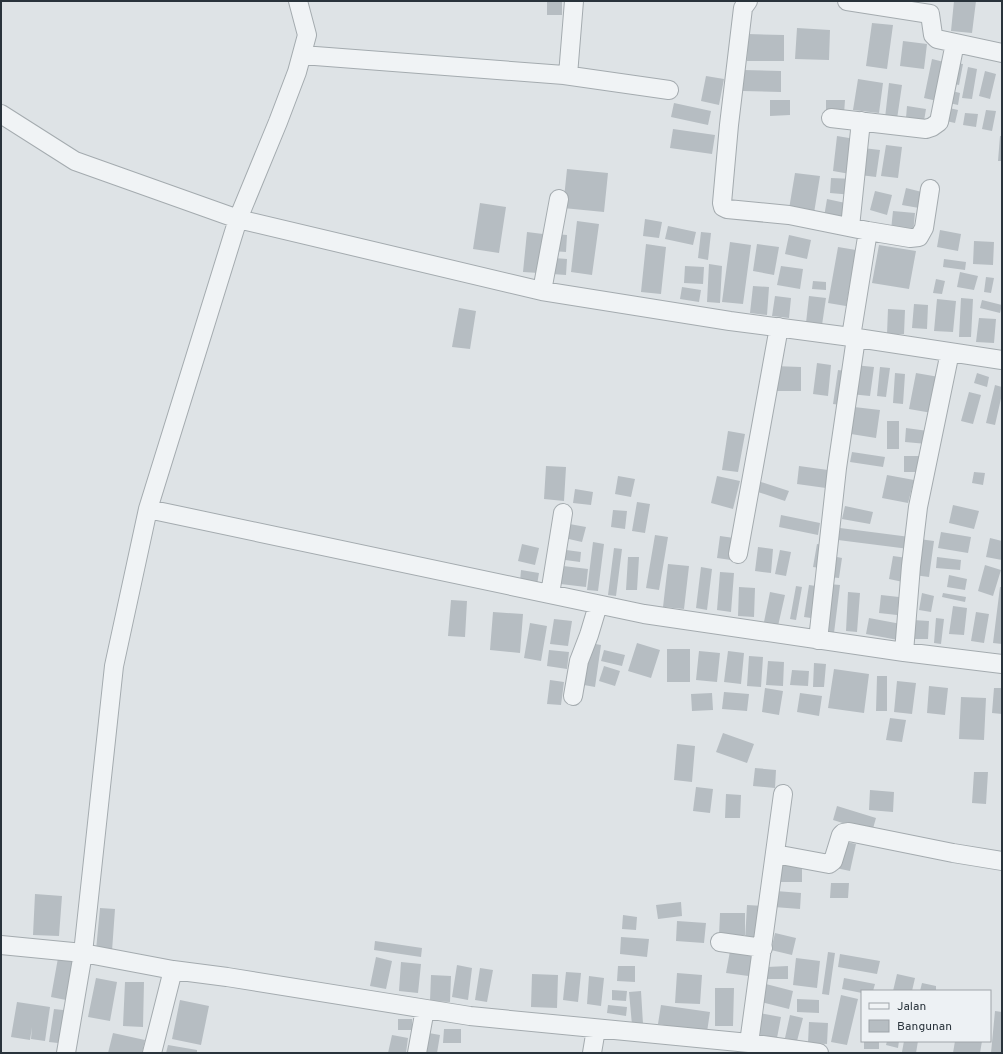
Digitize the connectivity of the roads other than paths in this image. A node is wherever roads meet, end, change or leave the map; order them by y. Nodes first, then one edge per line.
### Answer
1 (298, 1) edge
2 (574, 1) edge
3 (748, 1) edge
4 (847, 1) edge
5 (930, 8) edge
6 (955, 43) junction
7 (1002, 53) edge
8 (302, 55) junction
9 (568, 76) junction
10 (669, 90) dead end
11 (1, 114) edge
12 (831, 118) dead end
13 (861, 121) junction
14 (930, 190) dead end
15 (559, 199) dead end
16 (238, 219) junction
17 (850, 227) junction
18 (868, 231) junction
19 (542, 291) junction
20 (779, 327) junction
21 (853, 338) junction
22 (950, 352) junction
23 (1002, 360) edge
24 (148, 509) junction
25 (563, 513) dead end
26 (738, 554) dead end
27 (550, 594) junction
28 (598, 604) junction
29 (818, 640) junction
30 (904, 652) junction
31 (1002, 664) edge
32 (573, 696) dead end
33 (783, 794) dead end
34 (775, 854) junction
35 (1002, 861) edge
36 (720, 942) dead end
37 (1, 945) edge
38 (763, 948) junction
39 (83, 954) junction
40 (173, 970) junction
41 (425, 1009) junction
42 (596, 1028) junction
43 (750, 1043) junction
44 (66, 1053) edge
45 (152, 1053) edge
46 (416, 1053) edge
47 (592, 1053) edge
48 (819, 1053) edge

1 - 8 street
2 - 9 street
3 - 17 street
4 - 5 street
5 - 6 street
6 - 7 street
6 - 13 street
8 - 9 street
8 - 16 street
9 - 10 street
11 - 16 street
12 - 13 street
13 - 17 street
14 - 18 street
15 - 19 street
16 - 19 street
16 - 24 street
17 - 18 street
18 - 21 street
19 - 20 street
20 - 21 street
20 - 26 street
21 - 22 street
21 - 29 street
22 - 23 street
22 - 30 street
24 - 27 street
24 - 39 street
25 - 27 street
27 - 28 street
28 - 29 street
28 - 32 street
29 - 30 street
30 - 31 street
33 - 34 street
34 - 35 street
34 - 38 street
36 - 38 street
37 - 39 street
38 - 43 street
39 - 40 street
39 - 44 street
40 - 41 street
40 - 45 street
41 - 42 street
41 - 46 street
42 - 43 street
42 - 47 street
43 - 48 street

